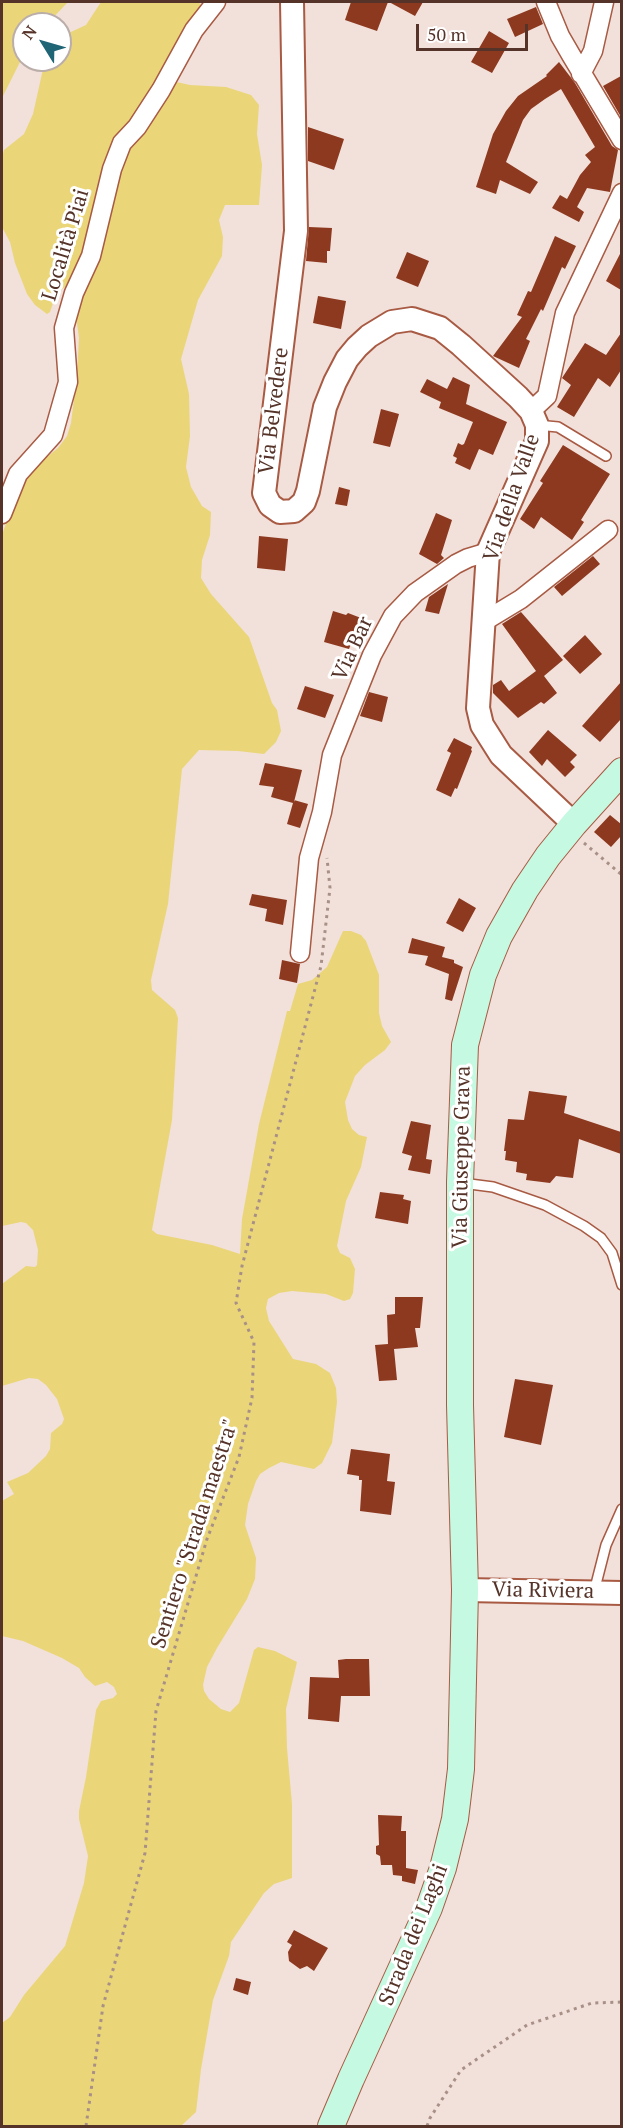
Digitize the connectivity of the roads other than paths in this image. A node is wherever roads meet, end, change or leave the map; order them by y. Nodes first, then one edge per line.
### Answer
1 (216, 2) edge
2 (292, 2) edge
3 (546, 2) edge
4 (604, 2) edge
5 (581, 74) junction
6 (621, 140) edge
7 (621, 193) edge
8 (534, 418) junction
9 (606, 456) dead end
10 (2, 514) edge
11 (608, 530) dead end
12 (488, 552) junction
13 (483, 622) junction
14 (621, 771) edge
15 (571, 827) junction
16 (300, 952) dead end
17 (460, 1182) junction
18 (621, 1285) edge
19 (621, 1509) edge
20 (465, 1590) junction
21 (594, 1592) junction
22 (621, 1593) edge
23 (331, 2127) edge

1 - 10 street, Località Piai
2 - 8 street, Via Belvedere
3 - 5 street
4 - 5 street
5 - 6 street
7 - 8 street, Via della Valle
8 - 9 lane
8 - 12 street, Via della Valle
11 - 13 street
12 - 13 street, Via della Valle
12 - 16 street, Via Bar
13 - 15 street, Via della Valle
14 - 15 main road, Via Giuseppe Grava
15 - 17 main road, Via Giuseppe Grava
17 - 18 lane
17 - 20 main road, Via Giuseppe Grava
19 - 21 lane
20 - 21 street, Via Riviera
20 - 23 main road, Strada dei Laghi
21 - 22 street, Via Riviera

